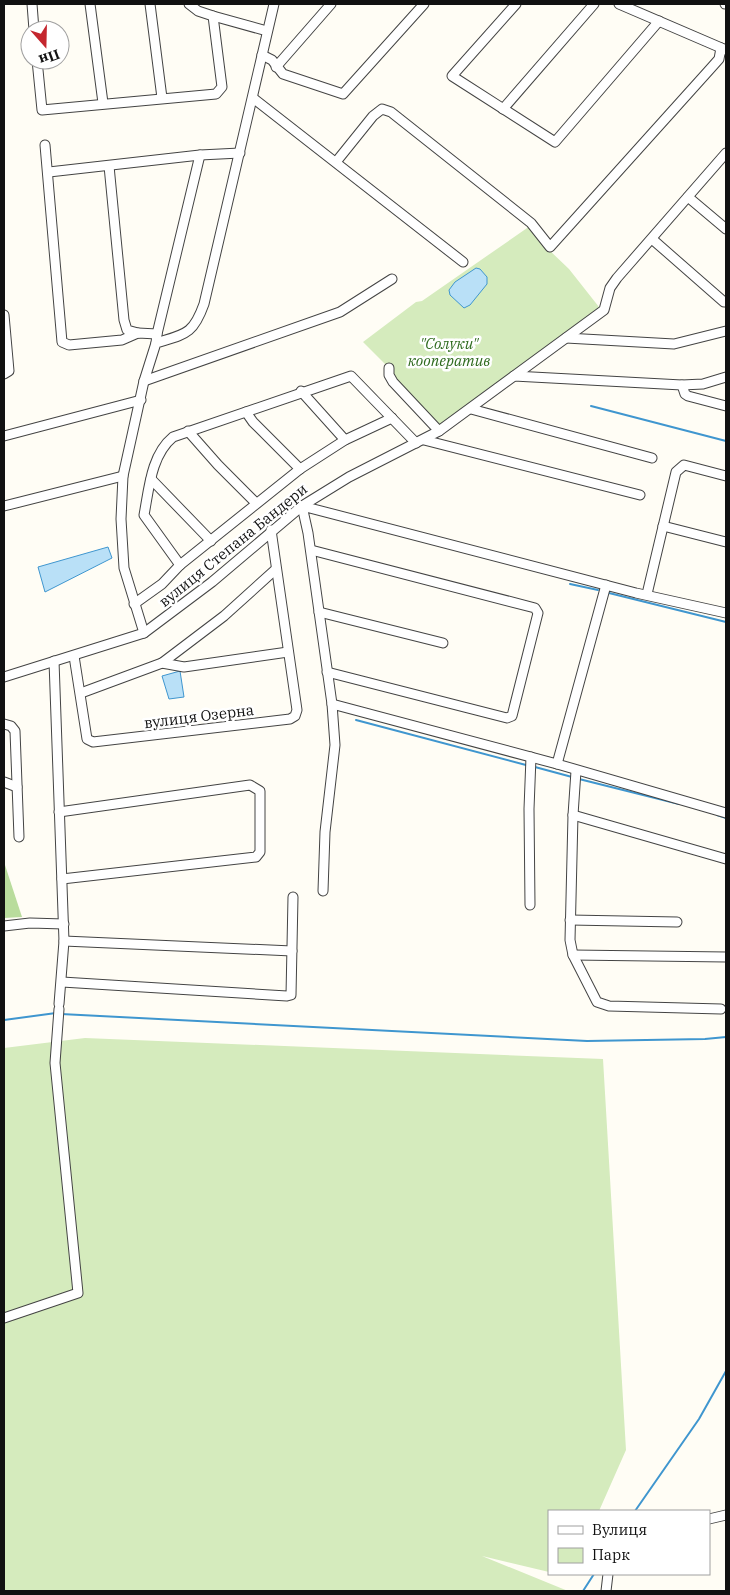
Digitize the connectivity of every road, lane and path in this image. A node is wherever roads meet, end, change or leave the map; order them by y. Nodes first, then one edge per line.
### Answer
1 (32, 4) edge
2 (90, 4) edge
3 (150, 4) edge
4 (189, 4) edge
5 (274, 4) edge
6 (331, 4) edge
7 (424, 4) edge
8 (516, 4) edge
9 (594, 4) edge
10 (619, 4) edge
11 (213, 16) junction
12 (33, 20) edge
13 (659, 20) junction
14 (267, 31) junction
15 (724, 49) edge
16 (262, 55) junction
17 (276, 67) junction
18 (38, 70) edge
19 (162, 98) junction
20 (253, 98) junction
21 (103, 103) junction
22 (503, 109) junction
23 (45, 145) dead end
24 (240, 153) junction
25 (726, 154) edge
26 (200, 155) junction
27 (336, 162) junction
28 (110, 166) junction
29 (49, 172) junction
30 (688, 197) junction
31 (726, 229) edge
32 (652, 239) junction
33 (463, 262) dead end
34 (392, 279) dead end
35 (726, 302) edge
36 (4, 315) edge
37 (726, 331) edge
38 (138, 333) junction
39 (156, 338) junction
40 (565, 338) junction
41 (389, 368) dead end
42 (4, 374) edge
43 (514, 376) junction
44 (726, 377) edge
45 (144, 381) junction
46 (682, 386) junction
47 (301, 392) junction
48 (141, 400) junction
49 (726, 406) edge
50 (471, 409) junction
51 (246, 412) junction
52 (392, 418) junction
53 (188, 431) junction
54 (439, 431) junction
55 (4, 436) edge
56 (345, 440) junction
57 (420, 441) junction
58 (652, 458) dead end
59 (300, 469) junction
60 (123, 476) junction
61 (726, 476) edge
62 (151, 479) junction
63 (640, 495) dead end
64 (256, 503) junction
65 (4, 506) edge
66 (302, 506) junction
67 (663, 526) junction
68 (271, 530) junction
69 (211, 541) junction
70 (726, 542) edge
71 (310, 550) junction
72 (180, 565) junction
73 (276, 569) junction
74 (606, 586) junction
75 (647, 594) junction
76 (134, 604) junction
77 (319, 612) junction
78 (726, 613) edge
79 (144, 633) junction
80 (444, 643) dead end
81 (288, 652) junction
82 (74, 656) junction
83 (54, 661) junction
84 (162, 664) junction
85 (327, 672) junction
86 (4, 677) edge
87 (81, 693) junction
88 (332, 704) junction
89 (4, 724) edge
90 (531, 757) junction
91 (557, 764) junction
92 (576, 771) junction
93 (4, 782) edge
94 (17, 787) junction
95 (59, 812) junction
96 (726, 813) edge
97 (573, 815) junction
98 (19, 837) dead end
99 (726, 859) edge
100 (62, 880) junction
101 (324, 891) dead end
102 (294, 897) dead end
103 (530, 905) dead end
104 (570, 920) junction
105 (676, 922) dead end
106 (64, 924) junction
107 (4, 926) edge
108 (64, 941) junction
109 (292, 951) junction
110 (573, 955) junction
111 (726, 957) edge
112 (62, 982) junction
113 (721, 1009) dead end
114 (4, 1318) edge
115 (726, 1515) edge
116 (710, 1519) edge
117 (608, 1575) edge
118 (606, 1591) edge

1 - 12 street
2 - 21 street
3 - 19 street
4 - 11 street
5 - 14 street
6 - 17 street
7 - 17 street
8 - 22 street
9 - 22 street
10 - 13 street
11 - 14 street
11 - 19 street
13 - 15 street
13 - 22 street
14 - 16 street
15 - 27 street
16 - 17 street
16 - 20 street
18 - 21 street
19 - 21 street
20 - 24 street
20 - 27 street
23 - 29 street
24 - 26 street
24 - 39 street
25 - 30 street, вулиця Степана Бандери
26 - 28 street
26 - 39 street
27 - 33 street
28 - 29 street
28 - 38 street
29 - 38 street
30 - 31 street
30 - 32 street, вулиця Степана Бандери
32 - 35 street
32 - 40 street, вулиця Степана Бандери
34 - 45 street
36 - 42 street
37 - 40 street
38 - 39 street
39 - 45 street
40 - 43 street, вулиця Степана Бандери
41 - 54 street
43 - 46 street
43 - 50 street, вулиця Степана Бандери
44 - 46 street
45 - 48 street
46 - 49 street
47 - 51 street
47 - 52 street
47 - 56 street
48 - 55 street
48 - 60 street
50 - 54 street, вулиця Степана Бандери
50 - 58 street
51 - 53 street
51 - 59 street
52 - 56 street
52 - 57 street
53 - 62 street
53 - 64 street
54 - 57 street, вулиця Степана Бандери
56 - 59 street
57 - 63 street
57 - 66 street, вулиця Степана Бандери
59 - 64 street
60 - 65 street
60 - 76 street
61 - 67 street
62 - 69 street
62 - 72 street
64 - 69 street
66 - 68 street, вулиця Степана Бандери
66 - 71 street
66 - 74 street
67 - 70 street
67 - 75 street
68 - 73 street, вулиця Озерна
68 - 79 street, вулиця Степана Бандери
69 - 72 street
71 - 77 street
71 - 85 street
72 - 76 street
73 - 81 street, вулиця Озерна
73 - 84 street
74 - 75 street
74 - 91 street
75 - 78 street
76 - 79 street
77 - 80 street
77 - 85 street
79 - 82 street, вулиця Степана Бандери
81 - 84 street
81 - 87 street, вулиця Озерна
82 - 83 street, вулиця Степана Бандери
82 - 87 street, вулиця Озерна
83 - 86 street, вулиця Степана Бандери
83 - 95 street
84 - 87 street
85 - 88 street
88 - 90 street
88 - 101 street
89 - 94 street
90 - 91 street
90 - 103 street
91 - 92 street
92 - 96 street
92 - 97 street
93 - 94 street
94 - 98 street
95 - 100 street
95 - 100 street
97 - 99 street
97 - 104 street
100 - 106 street
102 - 109 street
104 - 105 street
104 - 110 street
106 - 107 street
106 - 108 street
108 - 109 street
108 - 112 street
109 - 112 street
110 - 111 street
110 - 113 street
112 - 114 street
115 - 116 street
117 - 118 street

